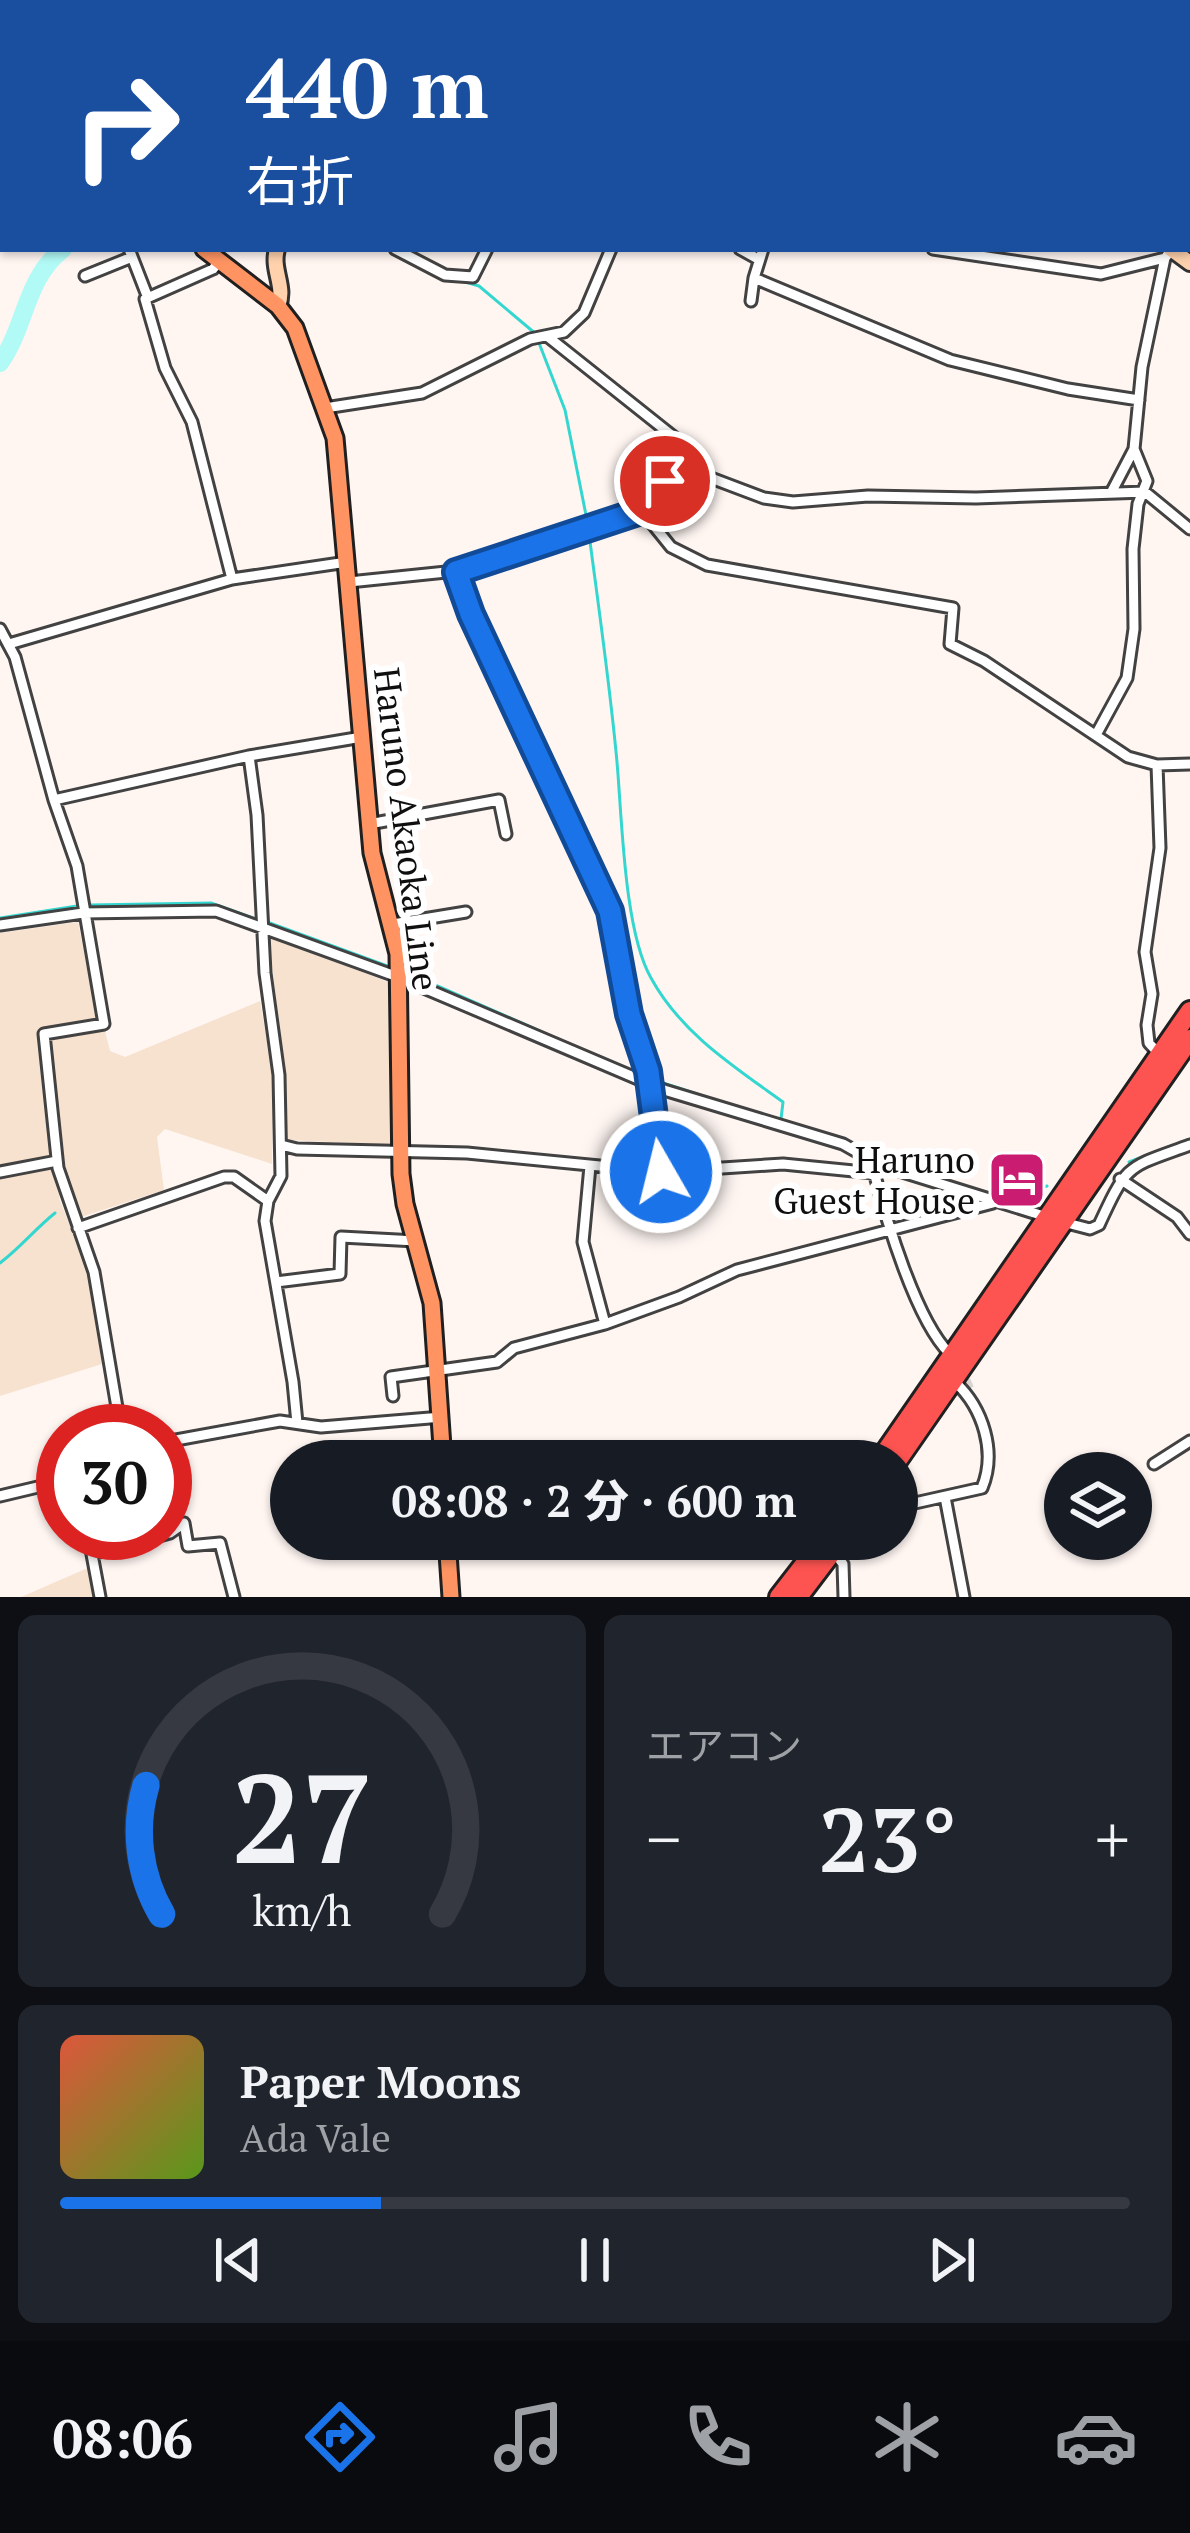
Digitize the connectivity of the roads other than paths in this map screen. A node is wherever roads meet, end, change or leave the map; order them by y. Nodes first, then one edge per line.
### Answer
1 (207, 252) edge
2 (277, 252) edge
3 (401, 252) edge
4 (486, 252) edge
5 (610, 252) edge
6 (953, 252) edge
7 (1169, 252) edge
8 (131, 253) edge
9 (761, 254) edge
10 (219, 262) junction
11 (1190, 263) edge
12 (85, 276) dead end
13 (754, 278) junction
14 (148, 298) junction
15 (751, 301) dead end
16 (278, 306) junction
17 (545, 336) junction
18 (1139, 400) junction
19 (325, 408) junction
20 (684, 446) dead end
21 (1134, 449) junction
22 (1145, 492) junction
23 (1111, 494) junction
24 (641, 511) junction
25 (1190, 529) edge
26 (347, 562) junction
27 (456, 572) junction
28 (232, 580) junction
29 (349, 582) junction
30 (0, 629) edge
31 (9, 644) junction
32 (1097, 733) junction
33 (362, 737) junction
34 (249, 756) junction
35 (1190, 764) edge
36 (1157, 765) junction
37 (54, 800) junction
38 (369, 824) junction
39 (506, 834) dead end
40 (466, 912) dead end
41 (83, 913) junction
42 (394, 924) junction
43 (0, 926) edge
44 (262, 927) junction
45 (398, 977) junction
46 (1190, 1011) edge
47 (1190, 1039) edge
48 (1159, 1054) junction
49 (649, 1083) junction
50 (281, 1145) junction
51 (1190, 1145) edge
52 (401, 1151) junction
53 (872, 1160) junction
54 (58, 1161) junction
55 (590, 1166) junction
56 (0, 1172) edge
57 (661, 1172) junction
58 (874, 1173) junction
59 (1120, 1179) junction
60 (268, 1202) junction
61 (993, 1203) junction
62 (1056, 1220) junction
63 (78, 1228) junction
64 (890, 1228) junction
65 (1190, 1234) edge
66 (416, 1240) junction
67 (276, 1282) junction
68 (921, 1304) junction
69 (605, 1324) junction
70 (948, 1346) junction
71 (438, 1368) junction
72 (962, 1384) junction
73 (392, 1396) dead end
74 (116, 1404) edge
75 (442, 1417) junction
76 (981, 1420) junction
77 (297, 1424) junction
78 (192, 1437) edge
79 (443, 1440) edge
80 (892, 1440) edge
81 (915, 1440) edge
82 (1190, 1441) edge
83 (1154, 1464) dead end
84 (36, 1487) edge
85 (0, 1496) edge
86 (945, 1497) junction
87 (918, 1503) edge
88 (192, 1546) edge
89 (93, 1560) edge
90 (448, 1560) edge
91 (816, 1560) edge
92 (822, 1560) edge
93 (841, 1560) edge
94 (100, 1597) edge
95 (234, 1597) edge
96 (451, 1597) edge
97 (779, 1597) edge
98 (799, 1597) edge
99 (844, 1597) edge
100 (964, 1597) edge

1 - 10 main road, Haruno Akaoka Line
2 - 16 main road
3 - 4 street
5 - 17 street
6 - 7 street
7 - 11 main road
7 - 18 street
8 - 12 street
8 - 14 street
9 - 13 street
10 - 14 street
10 - 16 main road, Haruno Akaoka Line
13 - 15 street
13 - 18 street
14 - 28 street
16 - 19 main road, Haruno Akaoka Line
17 - 19 street
17 - 20 street
18 - 21 street
19 - 26 main road, Haruno Akaoka Line
21 - 22 street
21 - 23 street
22 - 23 street
22 - 25 street
22 - 32 street
23 - 24 street
24 - 27 street
24 - 32 street
26 - 28 street
26 - 29 main road, Haruno Akaoka Line
27 - 29 street
27 - 49 street
28 - 31 street
29 - 33 main road, Haruno Akaoka Line
30 - 31 street
31 - 37 street
32 - 36 street
33 - 34 street
33 - 38 main road, Haruno Akaoka Line
34 - 37 street
34 - 44 street
35 - 36 street
36 - 48 street
37 - 41 street
38 - 39 street
38 - 42 main road, Haruno Akaoka Line
40 - 42 street
41 - 43 street
41 - 44 street
41 - 54 street
42 - 45 main road, Haruno Akaoka Line
44 - 45 street
44 - 50 street
45 - 49 street
45 - 52 main road, Haruno Akaoka Line
46 - 48 highway
47 - 62 highway
48 - 62 highway
49 - 53 street
49 - 57 street
50 - 52 street
50 - 60 street
51 - 59 street
52 - 55 street
52 - 66 main road, Haruno Akaoka Line
53 - 58 street
53 - 61 street
54 - 56 street
54 - 63 street
55 - 57 street
55 - 69 street
57 - 58 street
58 - 64 street
59 - 62 street
59 - 65 street
60 - 63 street
60 - 67 street
61 - 62 street
61 - 64 street
62 - 70 highway
62 - 72 highway
63 - 74 street
64 - 68 street
64 - 69 street
66 - 67 street
66 - 71 main road, Haruno Akaoka Line
67 - 77 street
68 - 70 street
68 - 70 street
69 - 71 street
70 - 80 highway
71 - 73 street
71 - 75 main road, Haruno Akaoka Line
72 - 76 street
72 - 76 street
72 - 81 highway
75 - 77 street
75 - 79 main road, Haruno Akaoka Line
76 - 86 street
77 - 78 street
82 - 83 street
84 - 85 street
86 - 87 street
86 - 100 street
88 - 95 street
89 - 94 street
90 - 96 main road
91 - 97 highway
92 - 98 highway
93 - 99 street

